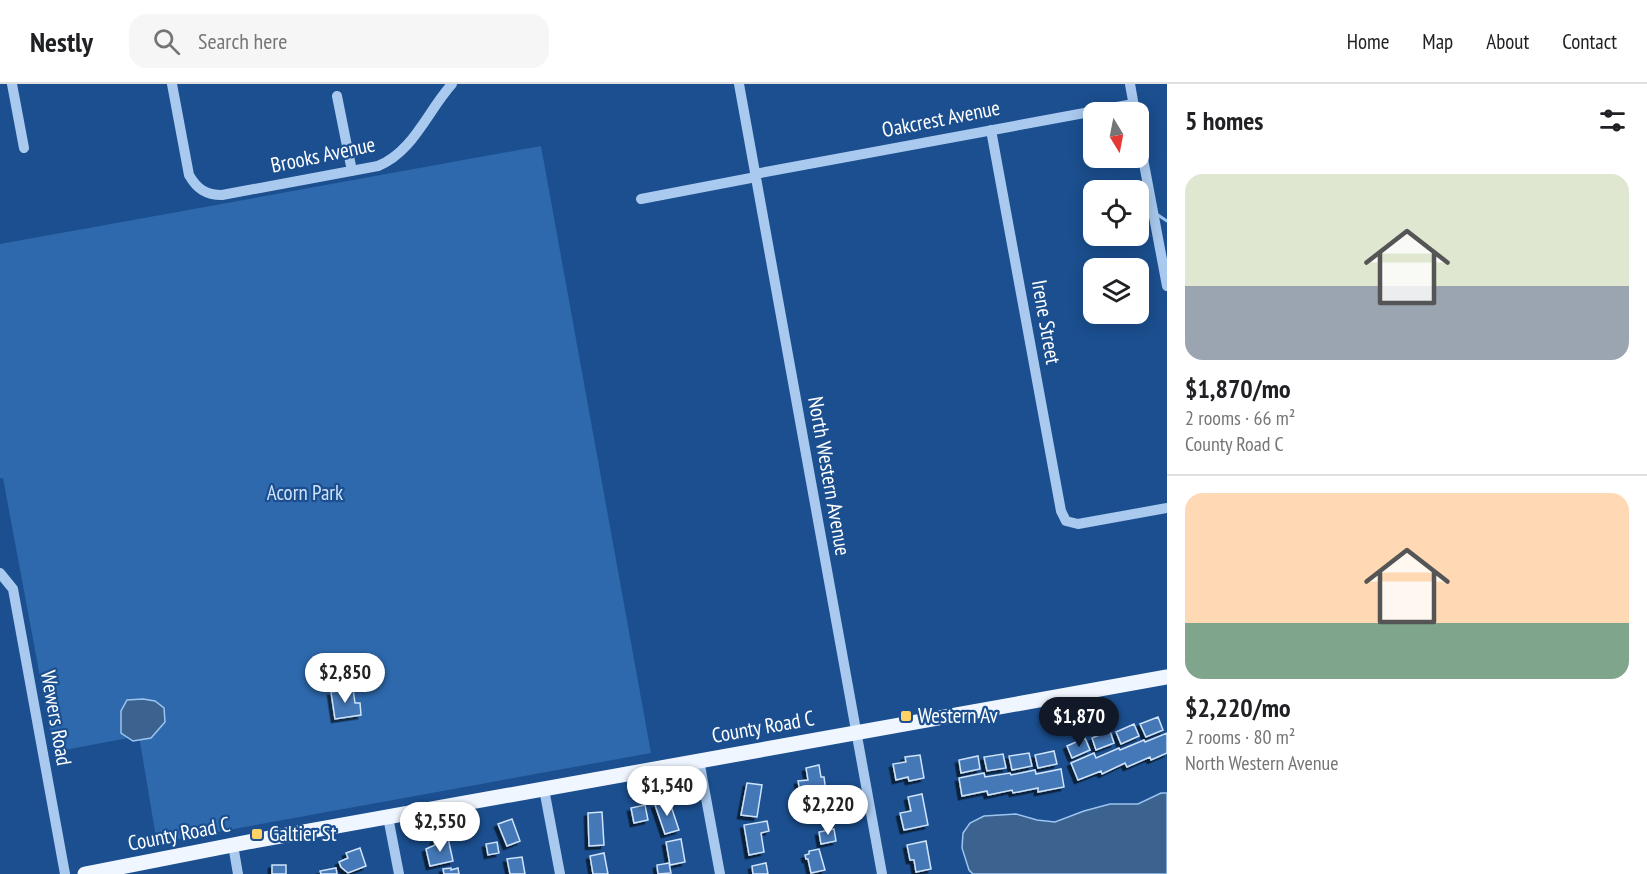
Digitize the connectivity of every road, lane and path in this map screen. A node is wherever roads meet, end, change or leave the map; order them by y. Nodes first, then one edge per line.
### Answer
1 (12, 84) edge
2 (172, 84) edge
3 (452, 84) edge
4 (739, 84) edge
5 (1130, 84) edge
6 (338, 96) dead end
7 (1133, 102) edge
8 (1083, 116) edge
9 (991, 130) junction
10 (24, 148) dead end
11 (1145, 168) edge
12 (352, 171) junction
13 (756, 176) junction
14 (641, 199) dead end
15 (1167, 286) edge
16 (1167, 508) edge
17 (0, 573) edge
18 (1167, 677) edge
19 (856, 732) junction
20 (699, 760) junction
21 (544, 789) junction
22 (388, 817) junction
23 (233, 845) junction
24 (64, 874) edge
25 (85, 874) edge
26 (238, 874) edge
27 (399, 874) edge
28 (560, 874) edge
29 (720, 874) edge
30 (882, 874) edge

1 - 10 street
2 - 12 street, Brooks Avenue
3 - 12 street, Brooks Avenue
4 - 13 street, North Western Avenue
5 - 7 street
6 - 12 street
8 - 9 street, Oakcrest Avenue
9 - 13 street, Oakcrest Avenue
9 - 16 street, Irene Street
11 - 15 street
13 - 14 street, Oakcrest Avenue
13 - 19 street, North Western Avenue
17 - 24 street, Wewers Road
18 - 19 main road, County Road C
19 - 20 main road, County Road C
19 - 30 street, North Western Avenue
20 - 21 main road, County Road C
20 - 29 street
21 - 22 main road, County Road C
21 - 28 street
22 - 23 main road, County Road C
22 - 27 street
23 - 25 main road, County Road C
23 - 26 street

